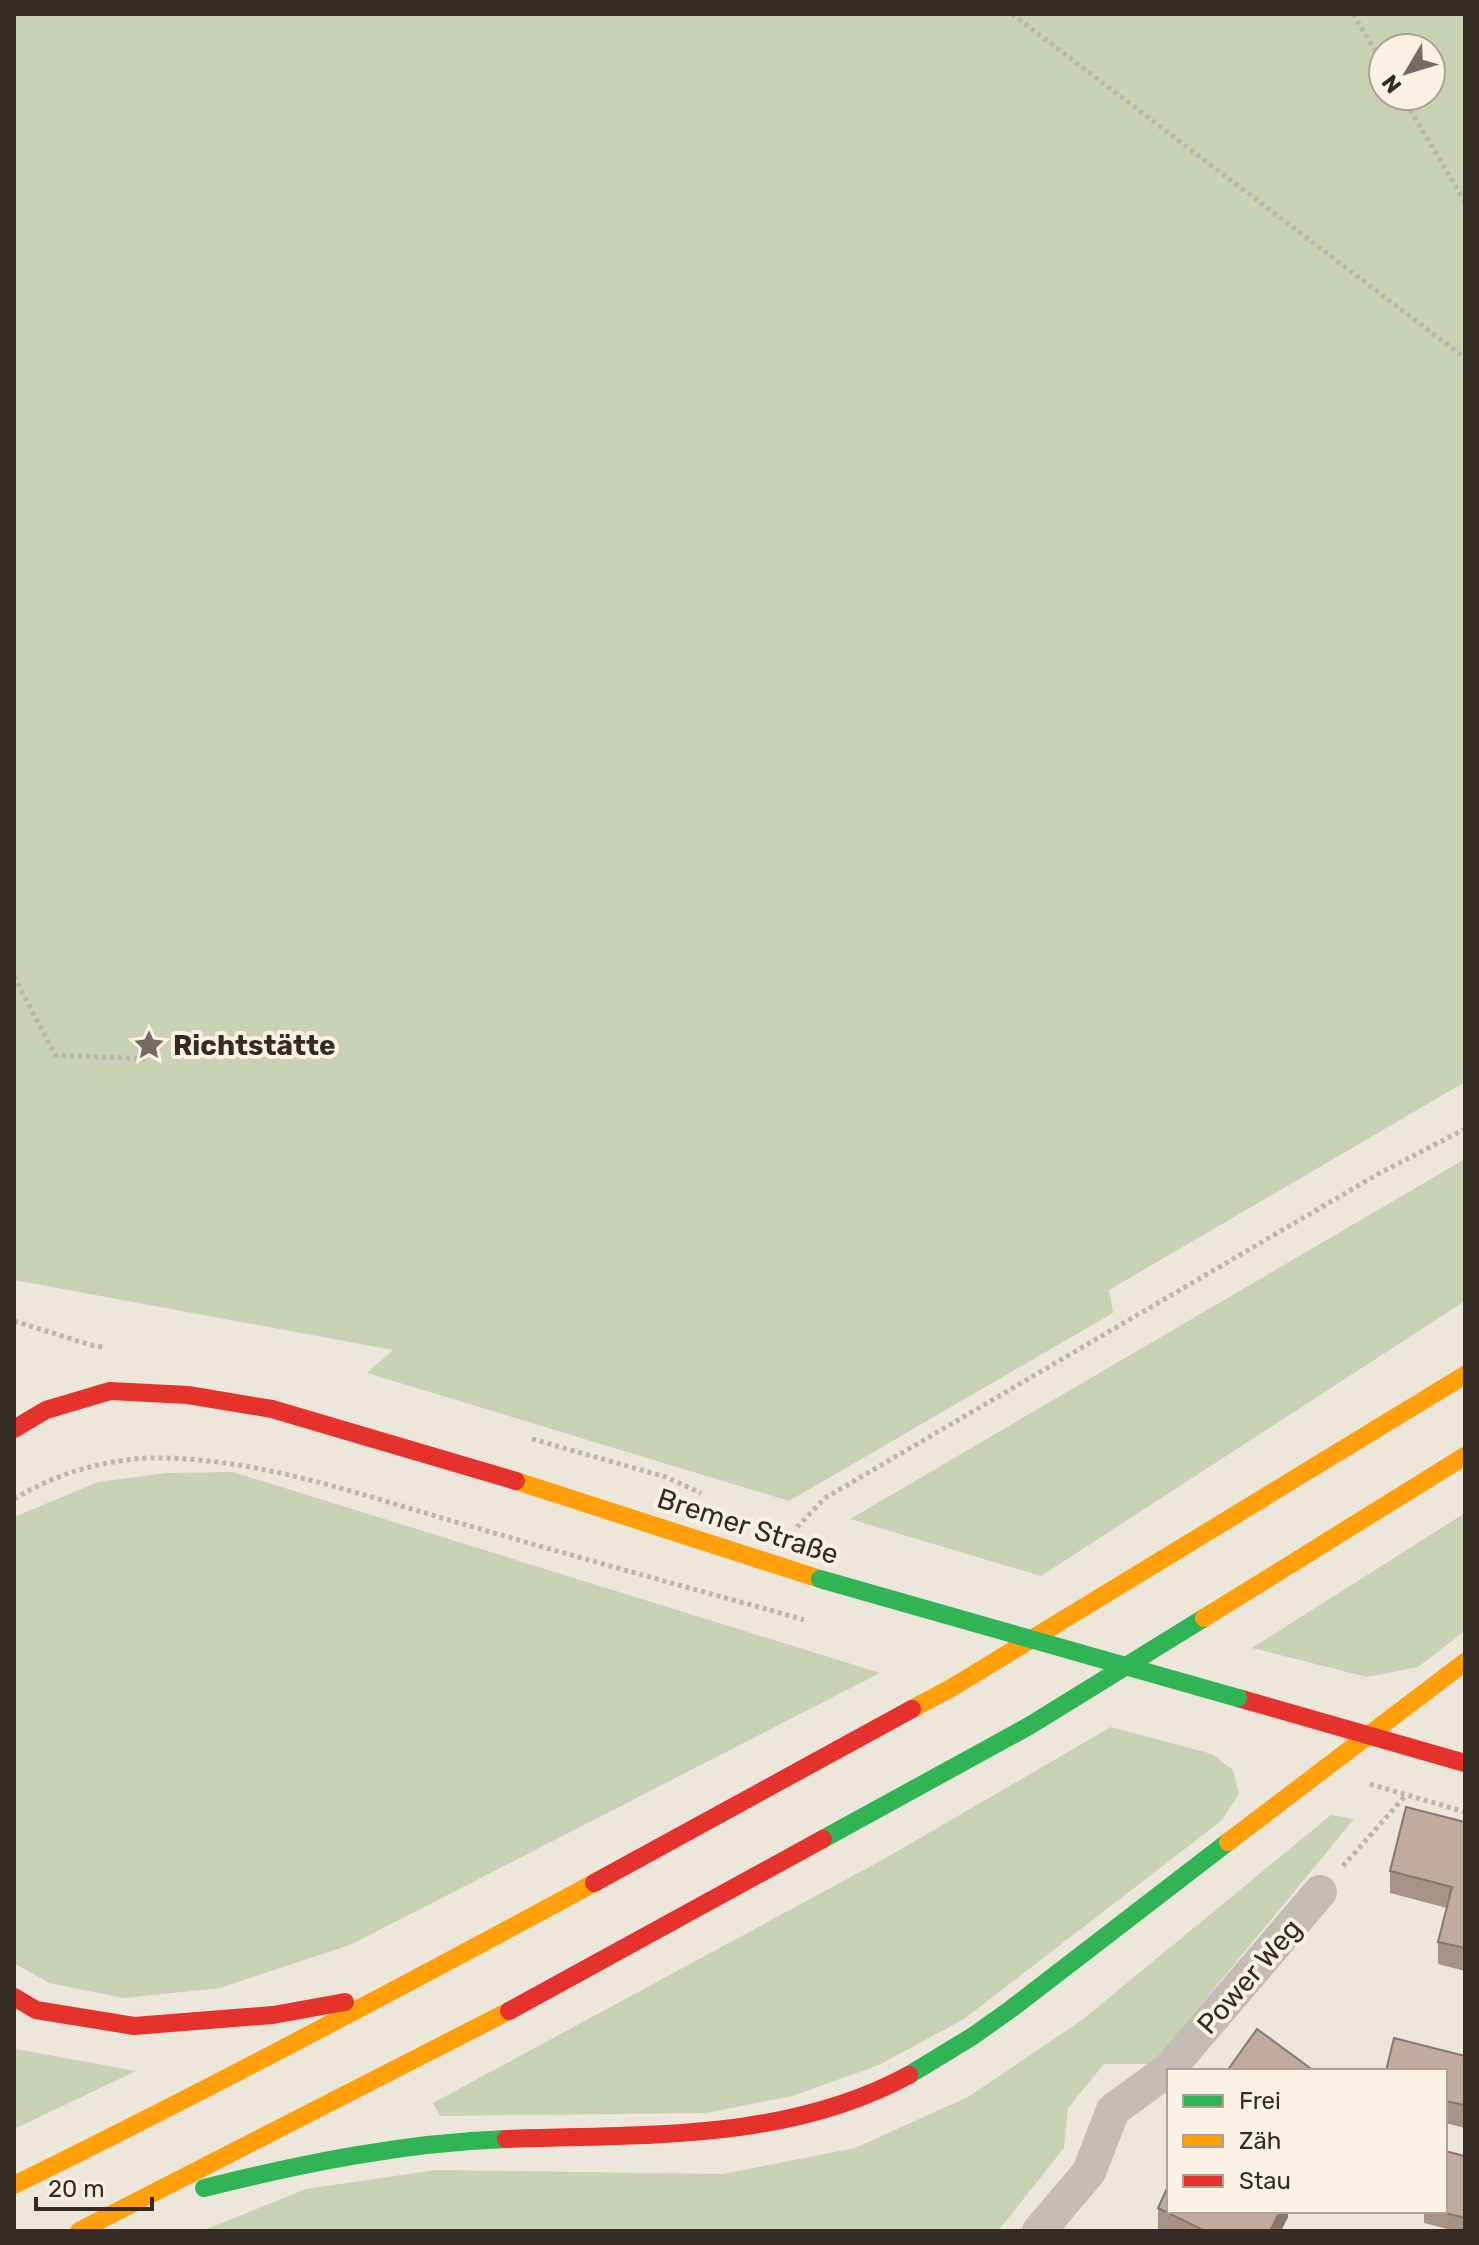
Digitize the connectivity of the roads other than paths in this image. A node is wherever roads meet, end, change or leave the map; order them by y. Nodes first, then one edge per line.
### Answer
1 (1465, 1375) edge
2 (14, 1429) edge
3 (1465, 1456) edge
4 (1465, 1662) edge
5 (1364, 1736) junction
6 (1465, 1763) edge
7 (1320, 1892) road end
8 (390, 1994) junction
9 (14, 1997) edge
10 (1169, 2069) edge
11 (1167, 2071) edge
12 (14, 2185) edge
13 (128, 2208) junction
14 (79, 2231) edge
15 (1039, 2231) edge

1 - 8 main road
2 - 5 main road, Bremer Straße, bridge
3 - 13 main road
4 - 5 main road
5 - 6 main road, Bremer Straße
5 - 13 main road
7 - 10 street, Power Weg
8 - 9 main road
8 - 12 main road
11 - 15 street, Power Weg
13 - 14 main road

